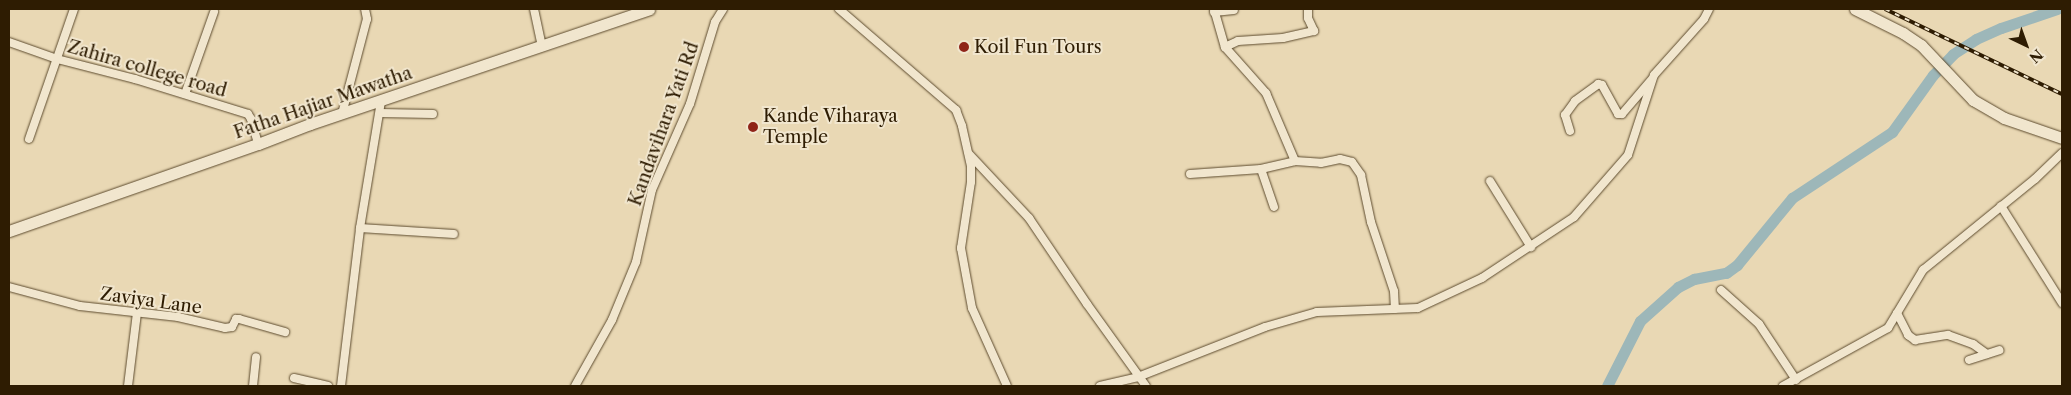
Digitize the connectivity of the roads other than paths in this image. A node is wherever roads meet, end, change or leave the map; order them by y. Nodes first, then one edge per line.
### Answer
1 (74, 9) edge
2 (365, 9) edge
3 (534, 9) edge
4 (649, 9) edge
5 (723, 9) edge
6 (839, 9) edge
7 (1308, 9) edge
8 (1709, 9) edge
9 (1855, 9) edge
10 (1214, 10) edge
11 (1234, 10) dead end
12 (214, 12) dead end
13 (9, 42) edge
14 (542, 46) junction
15 (1225, 47) junction
16 (57, 59) junction
17 (1654, 75) junction
18 (185, 94) junction
19 (381, 101) junction
20 (380, 113) junction
21 (342, 114) junction
22 (433, 114) dead end
23 (1570, 131) dead end
24 (2062, 138) edge
25 (29, 139) dead end
26 (258, 144) junction
27 (967, 153) junction
28 (2062, 153) edge
29 (1295, 161) junction
30 (1261, 169) junction
31 (1190, 174) dead end
32 (1490, 181) dead end
33 (2002, 206) junction
34 (1274, 207) dead end
35 (360, 228) junction
36 (9, 231) edge
37 (454, 234) dead end
38 (1531, 247) junction
39 (9, 287) edge
40 (1721, 290) dead end
41 (2062, 303) edge
42 (1395, 309) junction
43 (137, 313) junction
44 (1897, 313) junction
45 (285, 332) dead end
46 (1999, 350) dead end
47 (1988, 354) junction
48 (256, 357) dead end
49 (1969, 360) dead end
50 (1138, 377) junction
51 (294, 378) dead end
52 (1796, 380) junction
53 (128, 386) edge
54 (253, 386) edge
55 (328, 386) edge
56 (341, 386) edge
57 (575, 386) edge
58 (1006, 386) edge
59 (1100, 386) edge
60 (1146, 386) edge
61 (1783, 386) edge

1 - 16 street
2 - 21 street
3 - 14 street
4 - 14 street, Fatha Hajiar Mawatha
5 - 57 street, Kandavihara Yati Rd
6 - 27 street
7 - 15 street
8 - 17 street
9 - 24 street
10 - 11 street
10 - 15 street
12 - 18 street
13 - 16 street, Zahira college road
14 - 19 street, Fatha Hajiar Mawatha
15 - 29 street
16 - 18 street, Zahira college road
16 - 25 street
17 - 23 street
17 - 38 street
18 - 26 street, Zahira college road
19 - 20 street
19 - 21 street, Fatha Hajiar Mawatha
20 - 22 street
20 - 35 street
21 - 26 street, Fatha Hajiar Mawatha
26 - 36 street, Fatha Hajiar Mawatha
27 - 50 street
27 - 58 street
28 - 33 street
29 - 30 street
29 - 42 street
30 - 31 street
30 - 34 street
32 - 38 street
33 - 41 street
33 - 44 street
35 - 37 street
35 - 56 street
38 - 42 street
39 - 43 street, Zaviya Lane
40 - 52 street
42 - 50 street
43 - 45 street, Zaviya Lane
43 - 53 street
44 - 47 street
44 - 52 street
46 - 47 street
47 - 49 street
48 - 54 street
50 - 59 street
50 - 60 street
51 - 55 street
52 - 61 street

